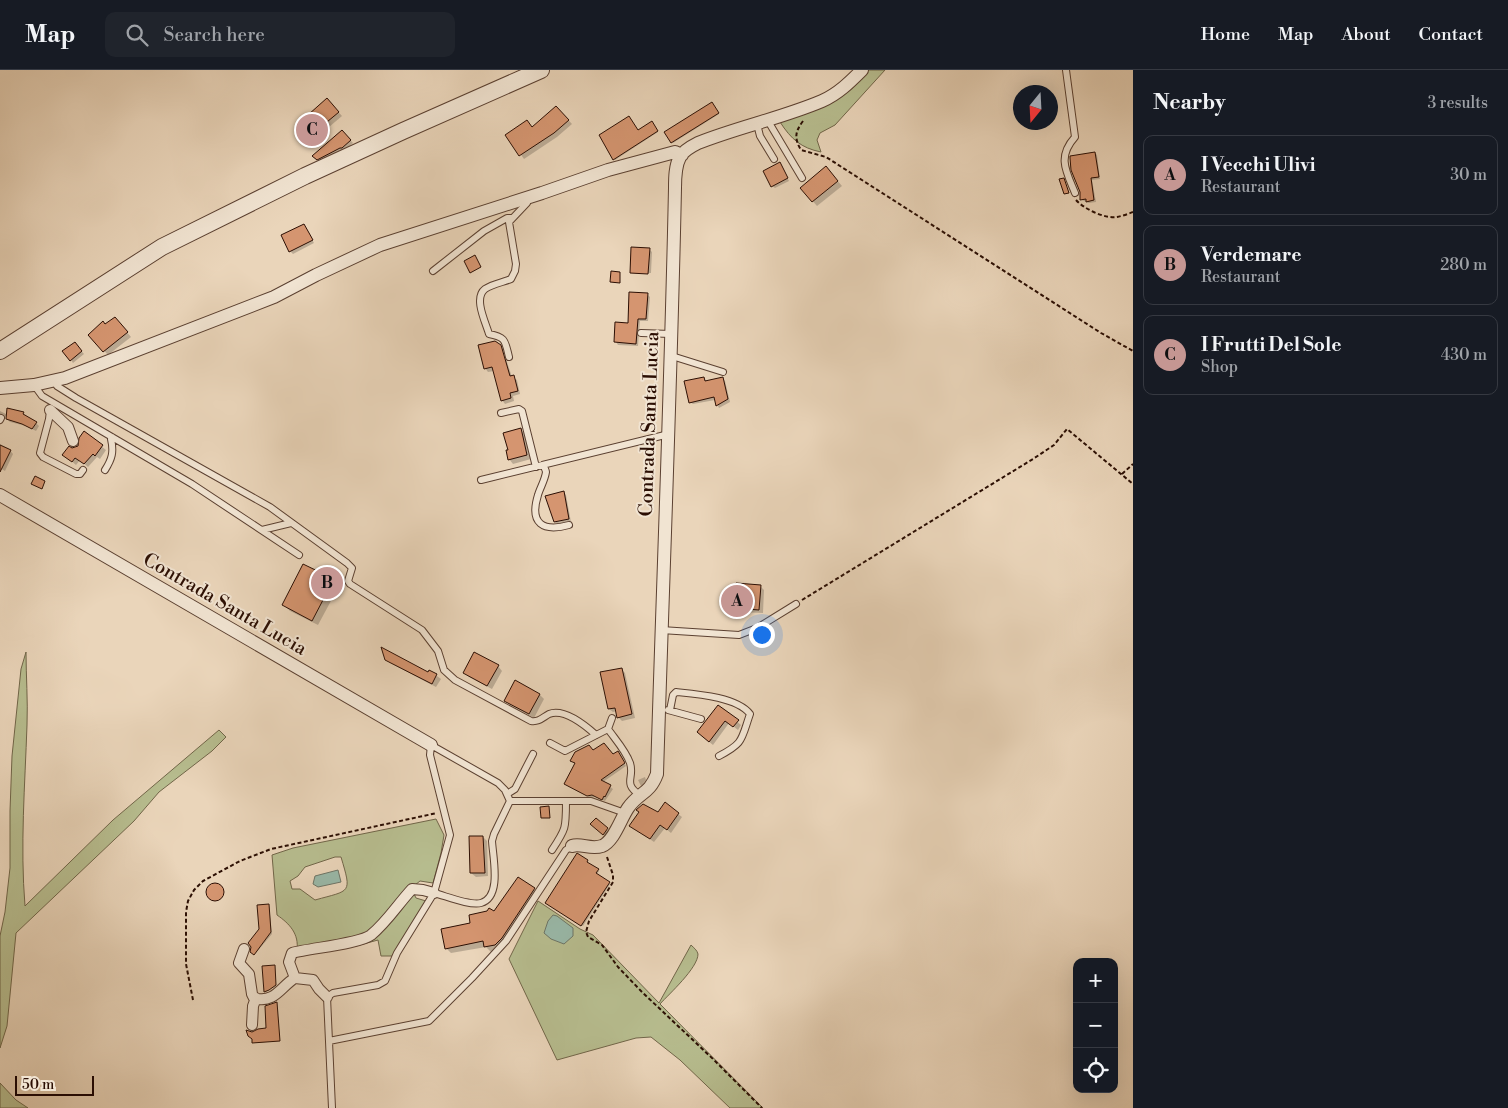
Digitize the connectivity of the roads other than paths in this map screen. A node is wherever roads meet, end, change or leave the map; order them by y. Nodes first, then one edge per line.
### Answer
1 (541, 70) edge
2 (862, 70) edge
3 (1066, 70) edge
4 (762, 122) junction
5 (682, 155) junction
6 (774, 159) dead end
7 (802, 178) dead end
8 (1074, 193) road end
9 (526, 198) junction
10 (510, 218) junction
11 (433, 271) dead end
12 (641, 333) dead end
13 (671, 334) junction
14 (0, 351) edge
15 (509, 357) dead end
16 (671, 357) junction
17 (723, 372) dead end
18 (54, 380) junction
19 (34, 385) junction
20 (0, 388) edge
21 (50, 405) junction
22 (501, 414) dead end
23 (669, 434) junction
24 (112, 437) junction
25 (72, 441) dead end
26 (544, 464) junction
27 (536, 466) junction
28 (83, 470) dead end
29 (105, 470) dead end
30 (481, 480) dead end
31 (0, 495) edge
32 (292, 523) junction
33 (570, 525) dead end
34 (262, 530) junction
35 (299, 555) dead end
36 (796, 604) road end
37 (661, 630) junction
38 (664, 710) junction
39 (612, 718) dead end
40 (701, 718) dead end
41 (608, 729) junction
42 (596, 735) junction
43 (550, 744) dead end
44 (431, 745) junction
45 (532, 754) dead end
46 (719, 756) dead end
47 (507, 794) junction
48 (640, 795) junction
49 (510, 801) junction
50 (566, 802) junction
51 (625, 813) junction
52 (572, 846) joint
53 (552, 850) dead end
54 (434, 893) junction
55 (244, 948) dead end
56 (295, 978) junction
57 (327, 997) junction
58 (256, 998) junction
59 (252, 1025) dead end
60 (329, 1041) junction
61 (332, 1108) edge

1 - 14 street
2 - 4 street
3 - 8 lane
4 - 5 street
4 - 6 lane
4 - 7 lane
5 - 9 street
5 - 13 street, Contrada Santa Lucia
9 - 10 lane
9 - 18 street
10 - 11 lane
10 - 15 lane
12 - 13 lane
13 - 16 street, Contrada Santa Lucia
16 - 17 lane
16 - 23 street, Contrada Santa Lucia
18 - 19 street
18 - 32 lane
19 - 20 street
19 - 21 lane
21 - 24 lane
21 - 25 street
21 - 28 lane
22 - 27 lane
23 - 26 lane
23 - 37 street, Contrada Santa Lucia
24 - 29 lane
24 - 34 lane
26 - 27 lane
26 - 33 lane
27 - 30 lane
31 - 44 street, Contrada Santa Lucia
32 - 34 lane
32 - 42 lane
34 - 35 lane
36 - 37 lane
37 - 38 street, Contrada Santa Lucia
38 - 40 lane
38 - 46 lane
38 - 48 street, Contrada Santa Lucia
39 - 41 lane
41 - 42 lane
41 - 48 lane
42 - 43 lane
44 - 47 lane
44 - 54 lane
45 - 47 lane
47 - 49 lane
48 - 51 street, Contrada Santa Lucia
49 - 50 lane
49 - 54 lane
50 - 51 lane
50 - 53 lane
51 - 52 street, Contrada Santa Lucia
52 - 60 lane
54 - 56 street
54 - 57 lane
55 - 58 street
56 - 57 street
56 - 58 street
57 - 60 lane
58 - 59 street
60 - 61 lane

